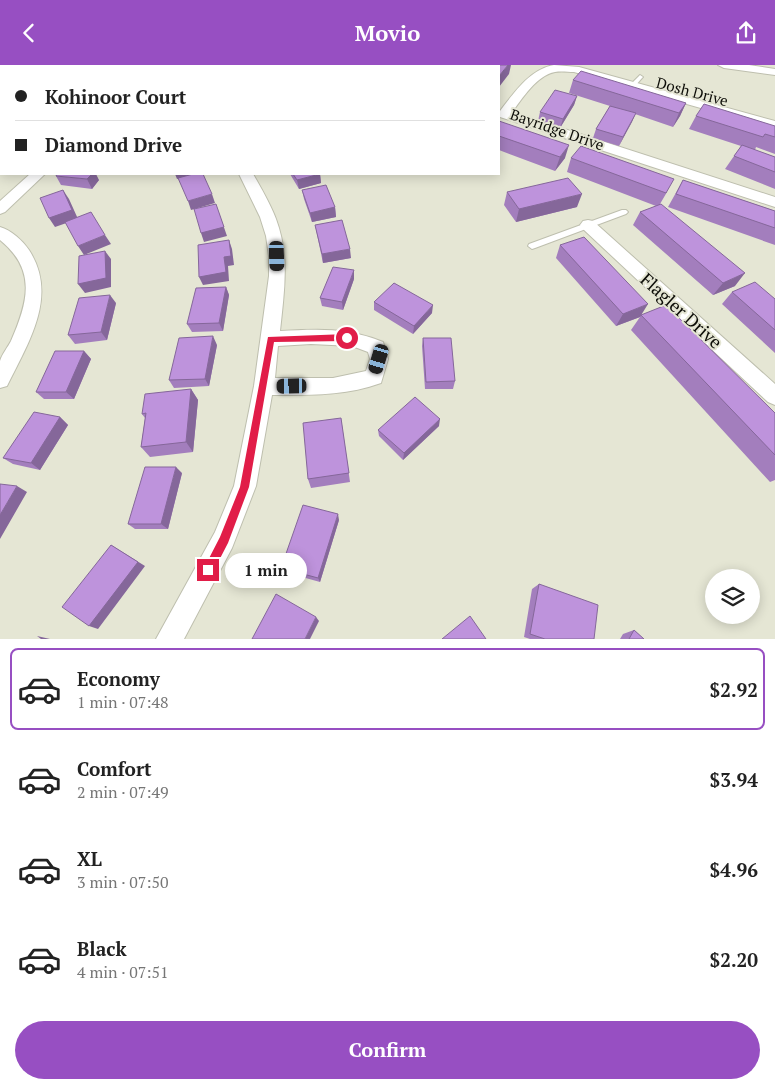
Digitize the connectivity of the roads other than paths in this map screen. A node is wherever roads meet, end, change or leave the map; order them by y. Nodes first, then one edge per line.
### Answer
1 (725, 65) edge
2 (618, 68) dead end
3 (775, 72) edge
4 (636, 81) junction
5 (775, 115) edge
6 (775, 125) edge
7 (37, 175) edge
8 (247, 175) edge
9 (775, 202) edge
10 (0, 209) edge
11 (624, 212) dead end
12 (588, 225) junction
13 (0, 233) edge
14 (532, 246) dead end
15 (270, 339) junction
16 (0, 380) edge
17 (264, 386) junction
18 (775, 396) edge
19 (169, 639) edge

1 - 3 street
2 - 4 street, Dosh Drive
4 - 5 street, Dosh Drive
4 - 6 street, Bayridge Drive
4 - 9 street, Bayridge Drive
7 - 10 street
8 - 15 street
11 - 12 lane
12 - 14 lane
12 - 18 street, Flagler Drive
13 - 16 street
15 - 17 street
15 - 17 street
17 - 19 street

